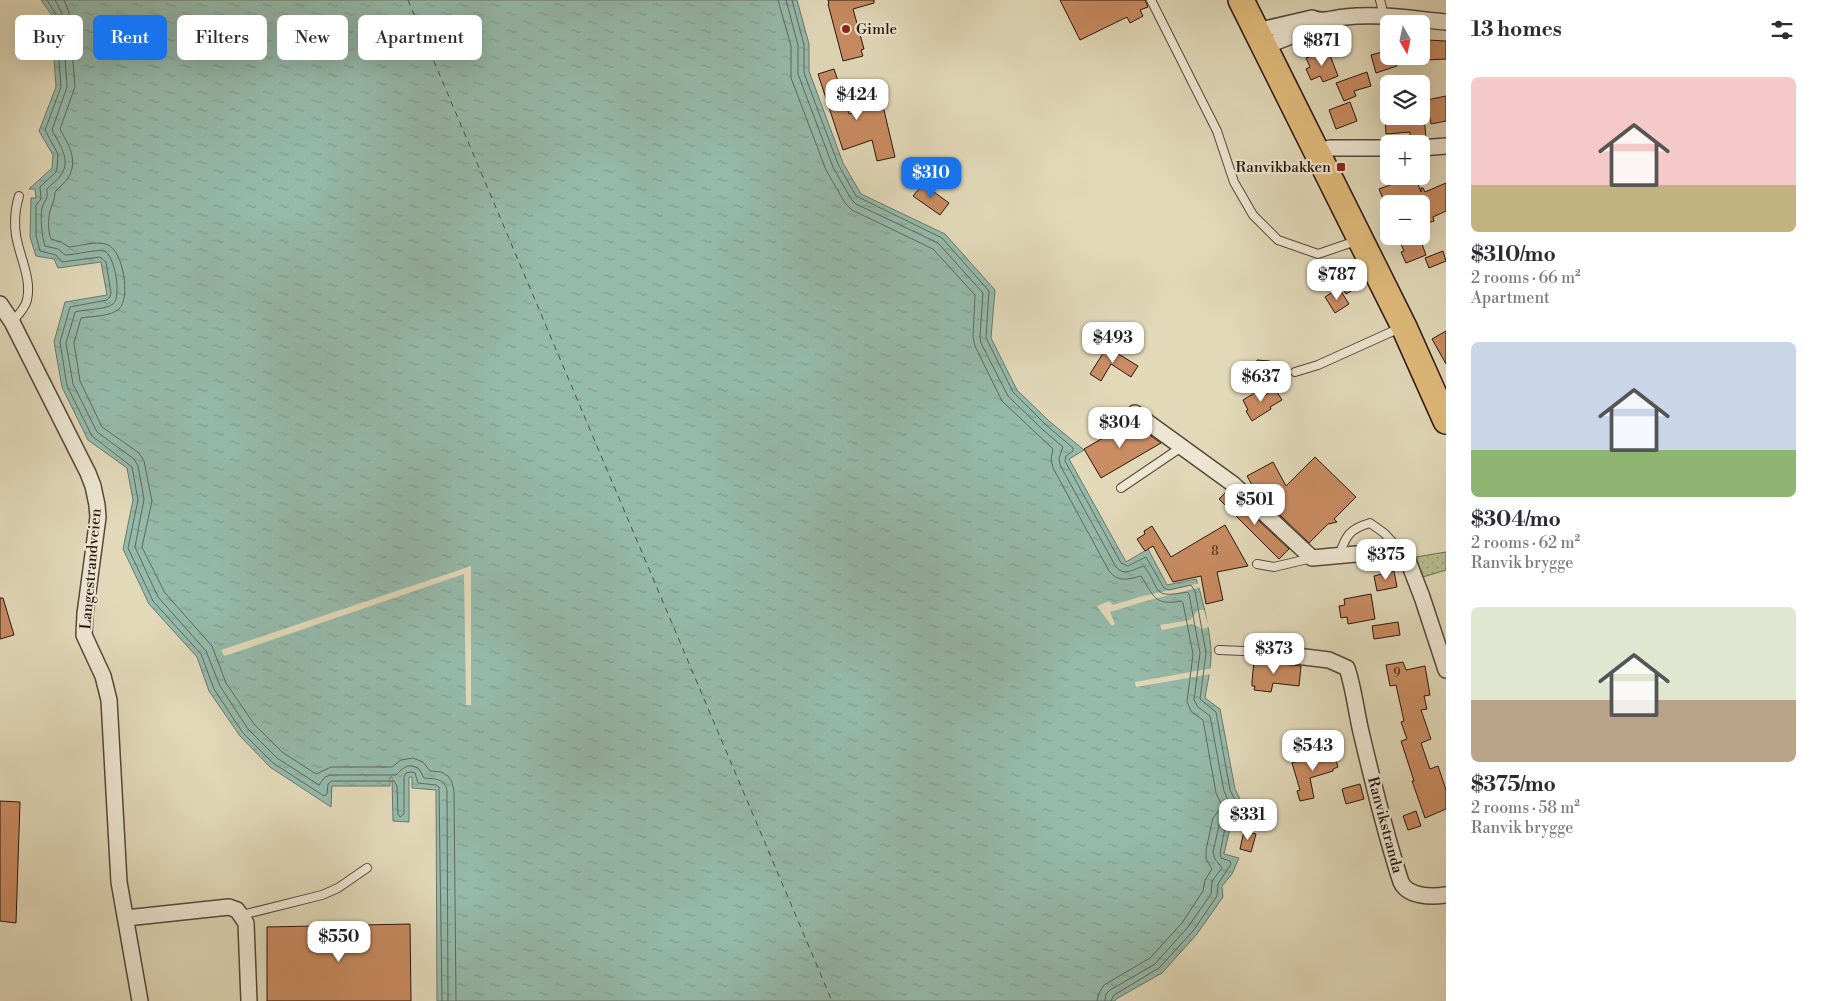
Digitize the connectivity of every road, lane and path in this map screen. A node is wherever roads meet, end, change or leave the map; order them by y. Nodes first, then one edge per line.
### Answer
1 (1151, 0) edge
2 (1241, 0) edge
3 (1380, 0) edge
4 (1384, 15) edge
5 (1380, 16) edge
6 (1430, 20) edge
7 (1446, 22) edge
8 (1261, 40) junction
9 (1446, 146) edge
10 (1430, 147) edge
11 (1380, 148) edge
12 (1317, 152) junction
13 (19, 196) dead end
14 (1361, 240) junction
15 (0, 304) edge
16 (12, 322) junction
17 (1404, 327) junction
18 (1295, 372) dead end
19 (1135, 413) dead end
20 (1446, 421) edge
21 (1183, 446) junction
22 (1121, 488) dead end
23 (1400, 550) junction
24 (1339, 555) junction
25 (1312, 558) junction
26 (1257, 564) dead end
27 (1219, 650) dead end
28 (1280, 654) joint
29 (1446, 670) edge
30 (367, 868) dead end
31 (1446, 895) edge
32 (242, 915) junction
33 (126, 918) junction
34 (140, 1001) edge
35 (249, 1001) edge

1 - 14 lane
2 - 8 main road
3 - 4 lane
5 - 8 street
6 - 7 street
8 - 12 main road
9 - 10 street
11 - 12 street
12 - 14 main road
13 - 16 lane
14 - 17 main road
15 - 16 street, Langestrandveien
16 - 33 street, Langestrandveien
17 - 18 lane
17 - 20 main road
19 - 21 street
21 - 22 lane
21 - 25 street
23 - 24 street
23 - 24 lane
23 - 29 street
24 - 25 street
25 - 26 lane
27 - 28 lane
28 - 31 street, Ranvikstranda
30 - 32 lane
32 - 33 street
32 - 35 street
33 - 34 street, Langestrandveien

